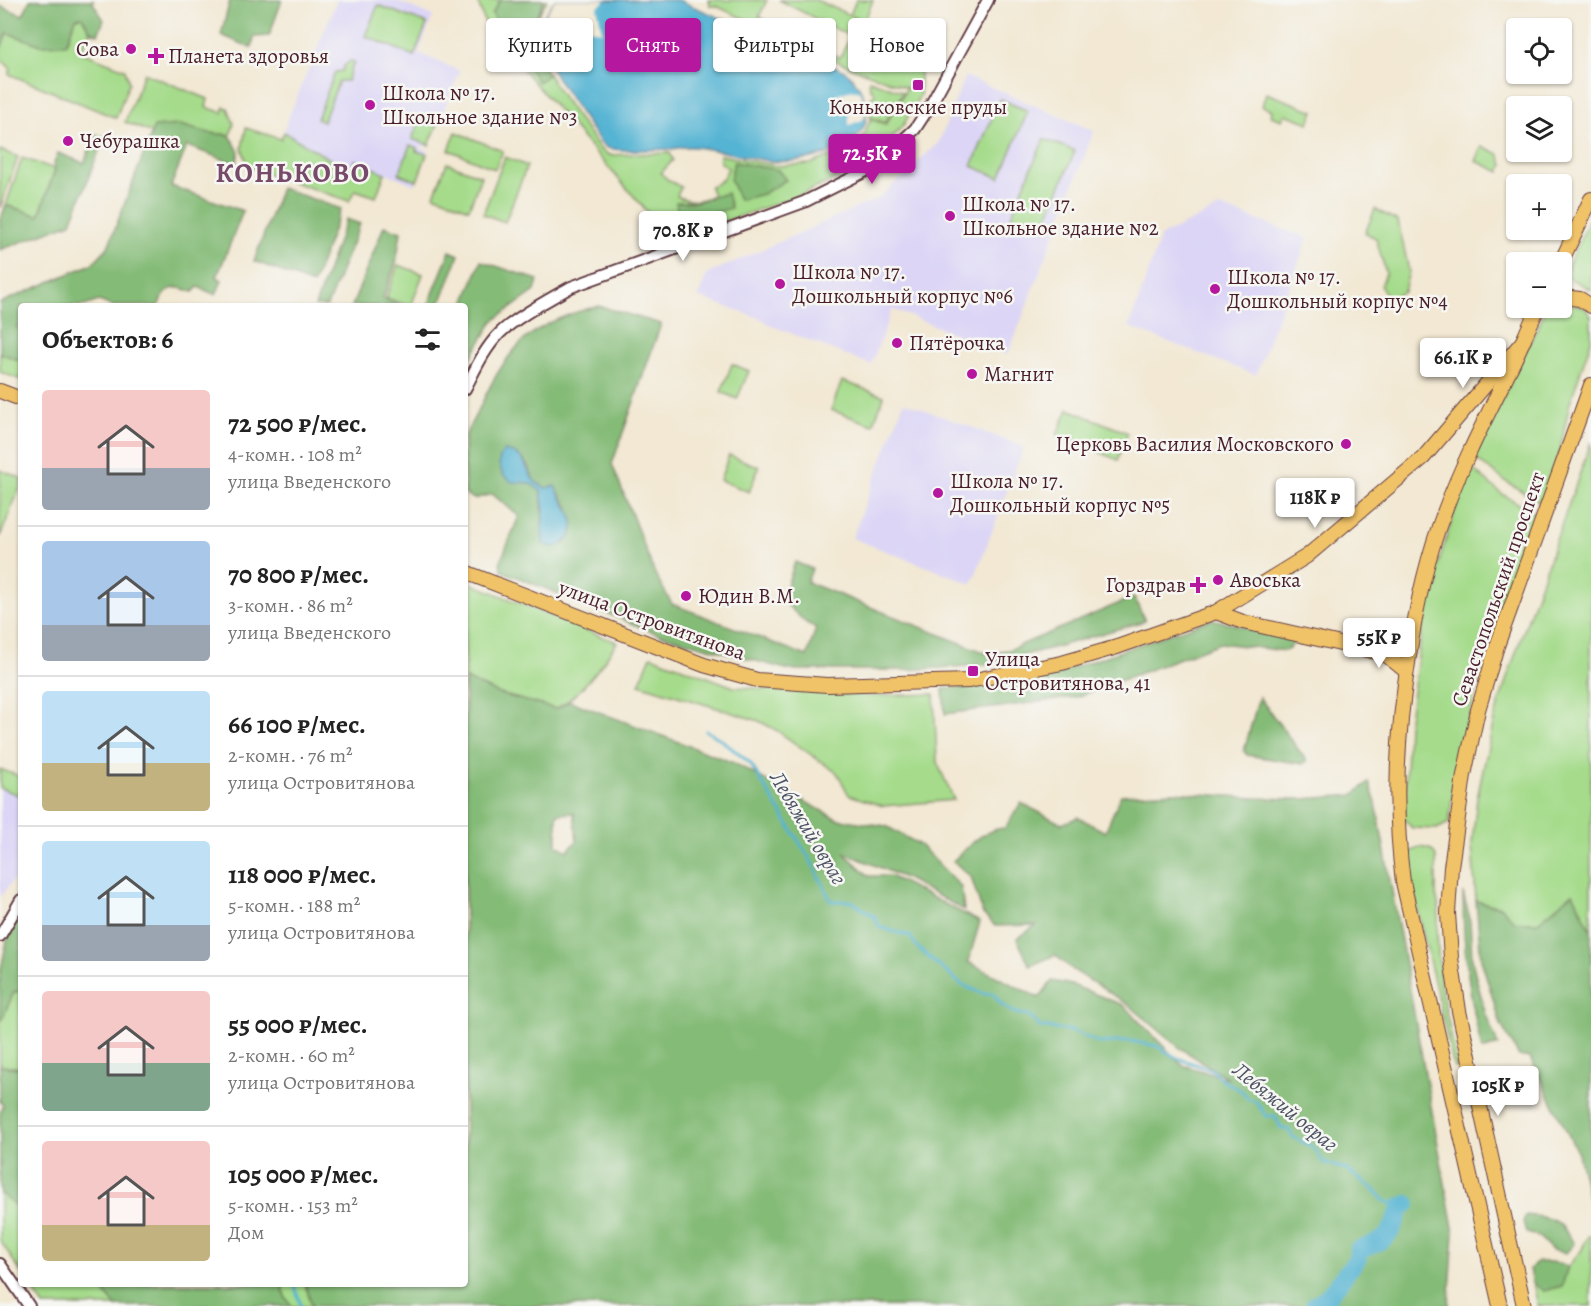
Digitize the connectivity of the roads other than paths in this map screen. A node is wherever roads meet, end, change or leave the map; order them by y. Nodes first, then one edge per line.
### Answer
1 (988, 0) edge
2 (1591, 199) edge
3 (1566, 252) edge
4 (1572, 298) edge
5 (1591, 306) edge
6 (1534, 318) edge
7 (1524, 340) junction
8 (468, 383) edge
9 (1591, 385) edge
10 (0, 391) edge
11 (18, 398) edge
12 (468, 573) edge
13 (1216, 612) junction
14 (1406, 671) junction
15 (18, 905) edge
16 (0, 936) edge
17 (0, 1264) edge
18 (29, 1306) edge
19 (1500, 1306) edge
20 (1524, 1306) edge

1 - 8 street
2 - 3 main road
4 - 5 main road
6 - 7 main road
7 - 13 main road, улица Островитянова
7 - 14 main road
9 - 20 main road, Севастопольский проспект
10 - 11 main road
12 - 13 main road, улица Островитянова
13 - 14 main road
14 - 19 main road
15 - 16 street
17 - 18 street

